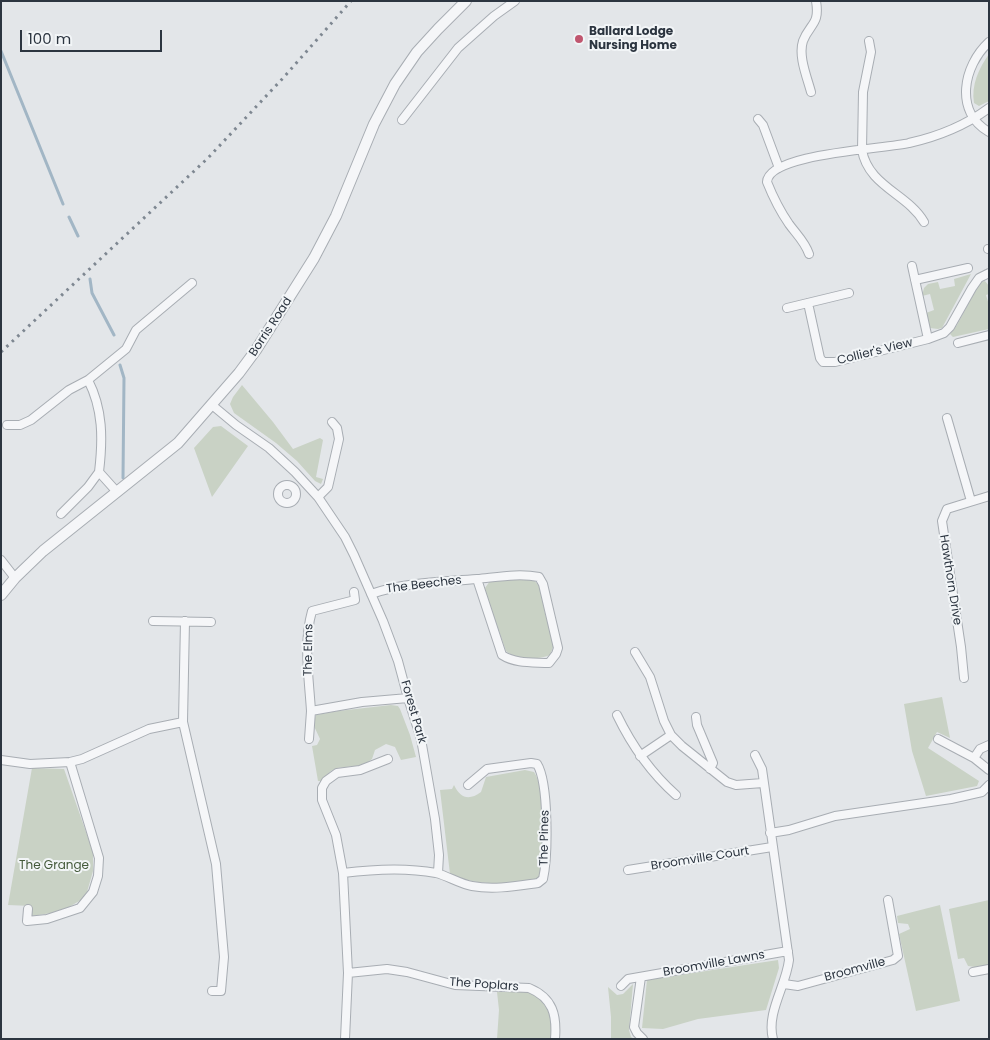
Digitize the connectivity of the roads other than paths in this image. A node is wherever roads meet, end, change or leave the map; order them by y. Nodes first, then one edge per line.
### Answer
1 (466, 1) edge
2 (515, 1) edge
3 (816, 1) edge
4 (869, 41) dead end
5 (989, 42) edge
6 (810, 92) dead end
7 (989, 108) edge
8 (973, 118) junction
9 (758, 119) dead end
10 (402, 120) dead end
11 (989, 132) edge
12 (862, 150) junction
13 (779, 168) junction
14 (924, 222) dead end
15 (809, 254) dead end
16 (912, 266) dead end
17 (968, 268) dead end
18 (989, 273) edge
19 (915, 280) junction
20 (192, 283) dead end
21 (849, 292) dead end
22 (808, 303) junction
23 (787, 308) dead end
24 (989, 335) edge
25 (928, 338) junction
26 (958, 343) dead end
27 (88, 380) junction
28 (212, 405) junction
29 (947, 418) dead end
30 (332, 422) dead end
31 (7, 425) dead end
32 (99, 472) junction
33 (302, 480) junction
34 (294, 488) dead end
35 (117, 492) junction
36 (989, 496) edge
37 (318, 497) junction
38 (971, 501) junction
39 (61, 514) dead end
40 (1, 560) edge
41 (15, 578) junction
42 (477, 579) junction
43 (354, 592) dead end
44 (371, 594) junction
45 (1, 595) edge
46 (152, 621) dead end
47 (185, 621) junction
48 (211, 622) dead end
49 (636, 652) dead end
50 (964, 678) dead end
51 (408, 698) junction
52 (311, 711) junction
53 (617, 715) dead end
54 (696, 717) dead end
55 (183, 722) junction
56 (671, 735) junction
57 (938, 738) dead end
58 (309, 739) dead end
59 (989, 745) edge
60 (755, 755) dead end
61 (640, 756) junction
62 (974, 758) junction
63 (388, 759) dead end
64 (1, 760) edge
65 (70, 762) junction
66 (710, 769) junction
67 (989, 770) edge
68 (763, 782) junction
69 (468, 785) dead end
70 (989, 785) edge
71 (676, 795) dead end
72 (770, 833) junction
73 (772, 848) junction
74 (628, 870) dead end
75 (344, 873) junction
76 (438, 873) junction
77 (888, 900) dead end
78 (28, 909) dead end
79 (788, 951) junction
80 (989, 969) edge
81 (973, 972) dead end
82 (348, 973) junction
83 (641, 977) junction
84 (784, 984) junction
85 (621, 986) dead end
86 (212, 991) dead end
87 (346, 1039) edge
88 (555, 1039) edge
89 (643, 1039) edge
90 (773, 1039) edge

1 - 28 street, Borris Road
2 - 10 street
3 - 6 street
4 - 12 street
5 - 8 street
7 - 8 street
8 - 11 street
8 - 12 street
9 - 13 street
12 - 13 street
12 - 14 street
13 - 15 street
16 - 19 street, Collier's View
17 - 19 street
18 - 25 street, Collier's View
19 - 25 street, Collier's View
20 - 27 street
21 - 22 street
22 - 23 street
22 - 25 street, Collier's View
24 - 26 street
27 - 31 street
27 - 32 street
28 - 33 street, Forest Park
28 - 35 street, Borris Road
29 - 38 street
30 - 37 street
32 - 35 street
32 - 39 street
33 - 34 street
33 - 37 street, Forest Park
35 - 41 street, Borris Road
36 - 38 street, Hawthorn Drive
37 - 44 street, Forest Park
38 - 50 street, Hawthorn Drive
40 - 41 street
41 - 45 street, Borris Road
42 - 42 street, The Beeches
42 - 44 street, The Beeches
43 - 52 street, The Elms
44 - 51 street, Forest Park
46 - 47 street
47 - 48 street
47 - 55 street
49 - 56 street
51 - 52 street
51 - 76 street, Forest Park
52 - 58 street, The Elms
53 - 61 street
54 - 66 street
55 - 65 street
55 - 86 street
56 - 61 street
56 - 66 street
57 - 62 street
59 - 62 street
60 - 68 street
61 - 71 street
62 - 67 street
63 - 75 street
64 - 65 street
65 - 78 street
66 - 68 street
68 - 72 street
69 - 76 street, The Pines
70 - 72 street
72 - 73 street
73 - 74 street, Broomville Court
73 - 79 street
75 - 76 street
75 - 82 street
77 - 84 street, Broomville
79 - 83 street, Broomville Lawns
79 - 84 street
80 - 81 street
82 - 87 street
82 - 88 street, The Poplars
83 - 85 street, Broomville Lawns
83 - 89 street
84 - 90 street

